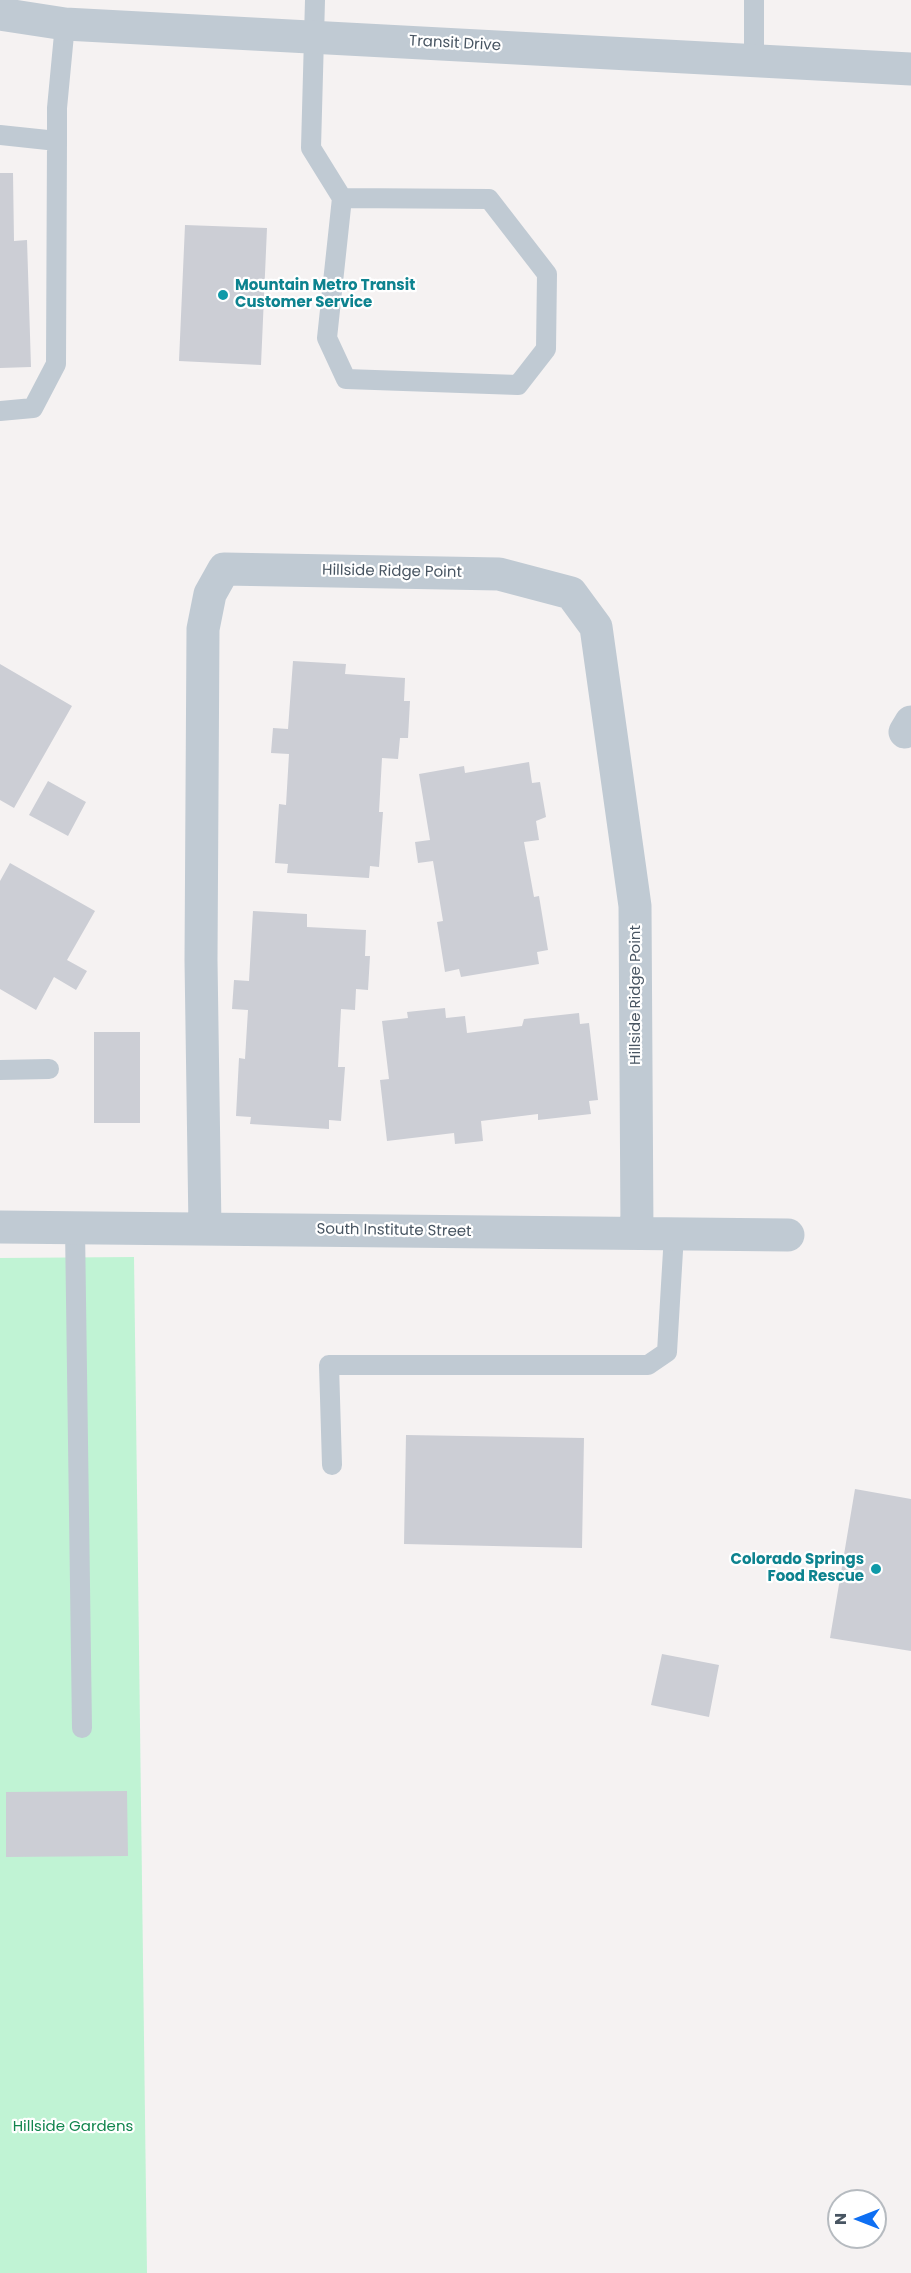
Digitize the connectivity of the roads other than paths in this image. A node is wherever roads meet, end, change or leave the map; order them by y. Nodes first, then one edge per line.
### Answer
1 (315, 0) edge
2 (754, 0) edge
3 (0, 14) edge
4 (64, 24) junction
5 (313, 36) junction
6 (754, 60) junction
7 (911, 69) edge
8 (0, 135) edge
9 (57, 141) junction
10 (342, 198) junction
11 (0, 411) edge
12 (49, 1069) dead end
13 (0, 1070) edge
14 (0, 1227) edge
15 (75, 1228) junction
16 (205, 1229) junction
17 (637, 1233) junction
18 (674, 1234) junction
19 (788, 1235) dead end
20 (332, 1465) dead end
21 (82, 1728) dead end

1 - 5 lane
2 - 6 lane
3 - 4 street, Transit Drive
4 - 5 street, Transit Drive
4 - 9 lane
5 - 6 street, Transit Drive
5 - 10 lane
6 - 7 street, Transit Drive
8 - 9 lane
9 - 11 lane
10 - 10 lane
12 - 13 lane
14 - 15 street, South Institute Street
15 - 16 street, South Institute Street
15 - 21 lane
16 - 17 street, South Institute Street
16 - 17 street, Hillside Ridge Point
17 - 18 street, South Institute Street
18 - 19 street, South Institute Street
18 - 20 lane

